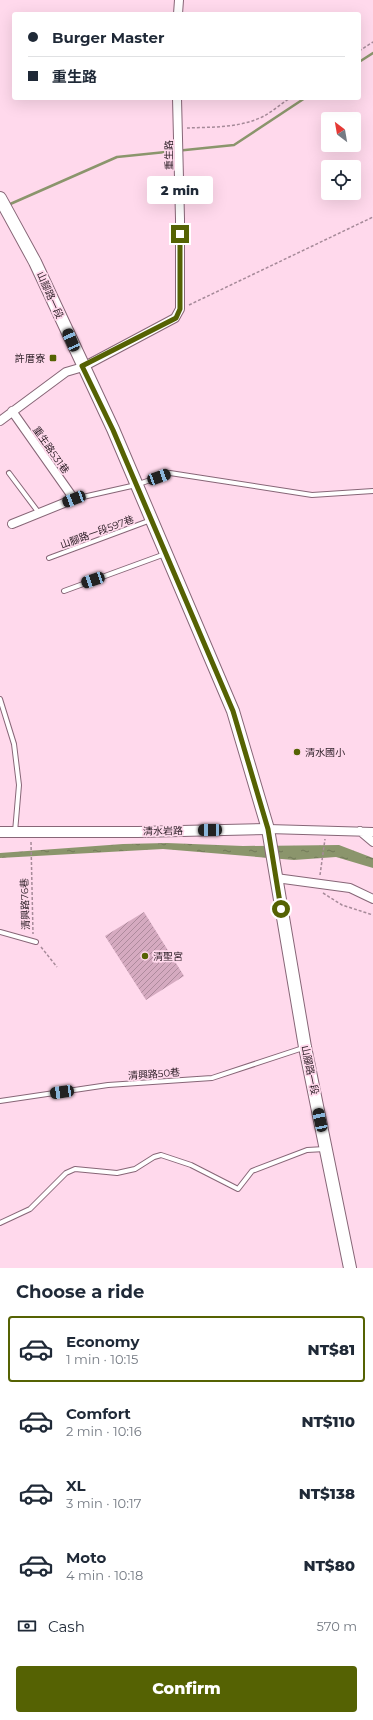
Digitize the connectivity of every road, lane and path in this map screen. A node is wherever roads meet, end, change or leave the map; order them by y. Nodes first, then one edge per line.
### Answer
1 (179, 0) edge
2 (178, 12) edge
3 (373, 42) edge
4 (361, 50) edge
5 (178, 100) edge
6 (287, 100) edge
7 (179, 128) junction
8 (0, 198) edge
9 (373, 218) edge
10 (180, 309) junction
11 (82, 366) junction
12 (12, 412) junction
13 (0, 421) edge
14 (9, 473) dead end
15 (136, 485) junction
16 (373, 491) edge
17 (74, 499) junction
18 (39, 513) junction
19 (151, 520) junction
20 (12, 524) dead end
21 (165, 554) junction
22 (49, 558) dead end
23 (64, 590) dead end
24 (0, 699) edge
25 (360, 831) junction
26 (0, 832) edge
27 (15, 832) junction
28 (31, 832) junction
29 (373, 832) edge
30 (268, 835) junction
31 (325, 838) dead end
32 (373, 842) edge
33 (321, 867) dead end
34 (275, 874) junction
35 (321, 883) junction
36 (373, 899) edge
37 (373, 915) edge
38 (0, 932) edge
39 (36, 942) junction
40 (57, 967) dead end
41 (305, 1048) junction
42 (0, 1101) edge
43 (326, 1149) junction
44 (0, 1223) edge
45 (350, 1268) edge

1 - 2 street
3 - 4 path
5 - 7 street, 重生路
6 - 7 path
7 - 10 street, 重生路
8 - 11 main road, 山腳路一段
9 - 10 path
10 - 11 street
11 - 12 street
11 - 15 main road, 山腳路一段
12 - 13 street
12 - 17 street, 重生路531巷
14 - 18 lane
15 - 16 lane
15 - 17 lane
15 - 19 main road, 山腳路一段
17 - 18 street
18 - 20 street
19 - 21 main road, 山腳路一段
19 - 22 lane, 山腳路一段597巷
21 - 23 lane
21 - 30 main road, 山腳路一段
24 - 27 lane
25 - 29 street, 清水岩路
25 - 30 street, 清水岩路
25 - 32 street
26 - 27 street, 清水岩路
27 - 28 street, 清水岩路
28 - 30 street, 清水岩路
28 - 39 path, 清興路76巷
30 - 34 main road, 山腳路一段
31 - 33 path
34 - 35 street
34 - 41 main road, 山腳路一段
35 - 36 street
35 - 37 path
38 - 39 lane
39 - 40 path, 清興路76巷
41 - 42 lane, 清興路50巷
41 - 43 main road, 山腳路一段
43 - 44 lane
43 - 45 main road, 山腳路一段

